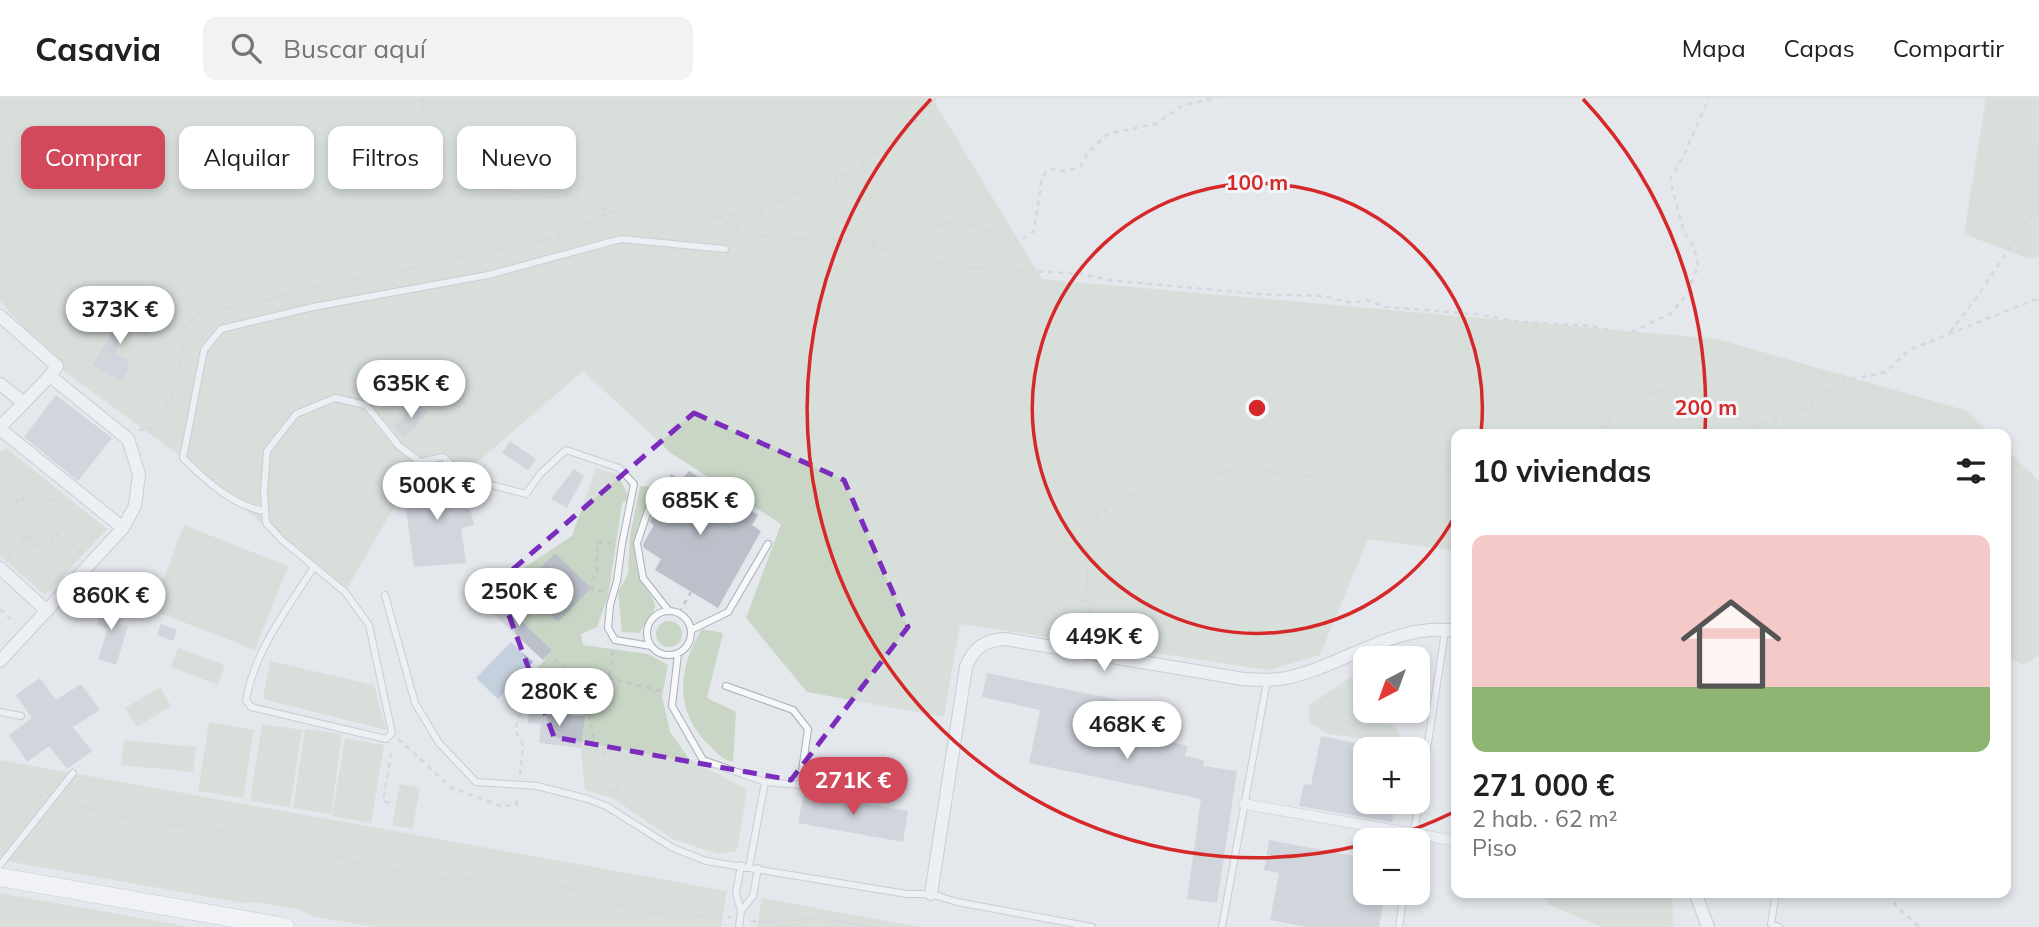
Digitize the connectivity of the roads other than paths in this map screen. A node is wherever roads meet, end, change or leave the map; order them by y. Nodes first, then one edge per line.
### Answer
1 (725, 249) dead end
2 (0, 316) edge
3 (53, 371) junction
4 (0, 384) edge
5 (23, 402) junction
6 (0, 428) edge
7 (654, 493) dead end
8 (265, 511) junction
9 (123, 528) junction
10 (768, 544) dead end
11 (314, 567) junction
12 (0, 568) edge
13 (385, 595) dead end
14 (47, 611) junction
15 (669, 611) junction
16 (691, 630) junction
17 (1450, 630) edge
18 (650, 646) junction
19 (678, 654) junction
20 (0, 660) edge
21 (1267, 681) junction
22 (726, 686) dead end
23 (0, 712) edge
24 (21, 716) dead end
25 (74, 773) dead end
26 (765, 782) junction
27 (1244, 804) junction
28 (1367, 828) edge
29 (1415, 828) edge
30 (1430, 839) edge
31 (1451, 841) edge
32 (0, 865) edge
33 (745, 866) junction
34 (758, 868) junction
35 (0, 877) edge
36 (931, 894) junction
37 (1697, 898) edge
38 (1775, 898) edge
39 (1402, 905) edge
40 (741, 911) junction
41 (285, 927) edge
42 (738, 927) edge
43 (1093, 927) edge
44 (1222, 927) edge
45 (1398, 927) edge
46 (1708, 927) edge
47 (1779, 927) edge

1 - 8 lane
2 - 3 street
3 - 5 street
3 - 9 street
4 - 5 street
5 - 6 street
6 - 9 street
7 - 15 lane
8 - 11 lane
8 - 18 lane
9 - 14 street
10 - 16 lane
11 - 11 lane
12 - 14 street
13 - 33 lane
14 - 20 street
15 - 16 lane
15 - 18 lane
16 - 19 lane
17 - 21 street
17 - 29 lane
18 - 19 lane
19 - 26 lane
21 - 27 lane
21 - 36 street
22 - 26 lane
23 - 24 lane
25 - 32 lane
26 - 33 lane
27 - 28 street
27 - 44 lane
30 - 31 street
33 - 34 lane
33 - 40 lane
34 - 36 lane
34 - 40 lane
35 - 41 main road
36 - 43 lane
37 - 46 street
38 - 47 lane
39 - 45 lane
40 - 42 lane

